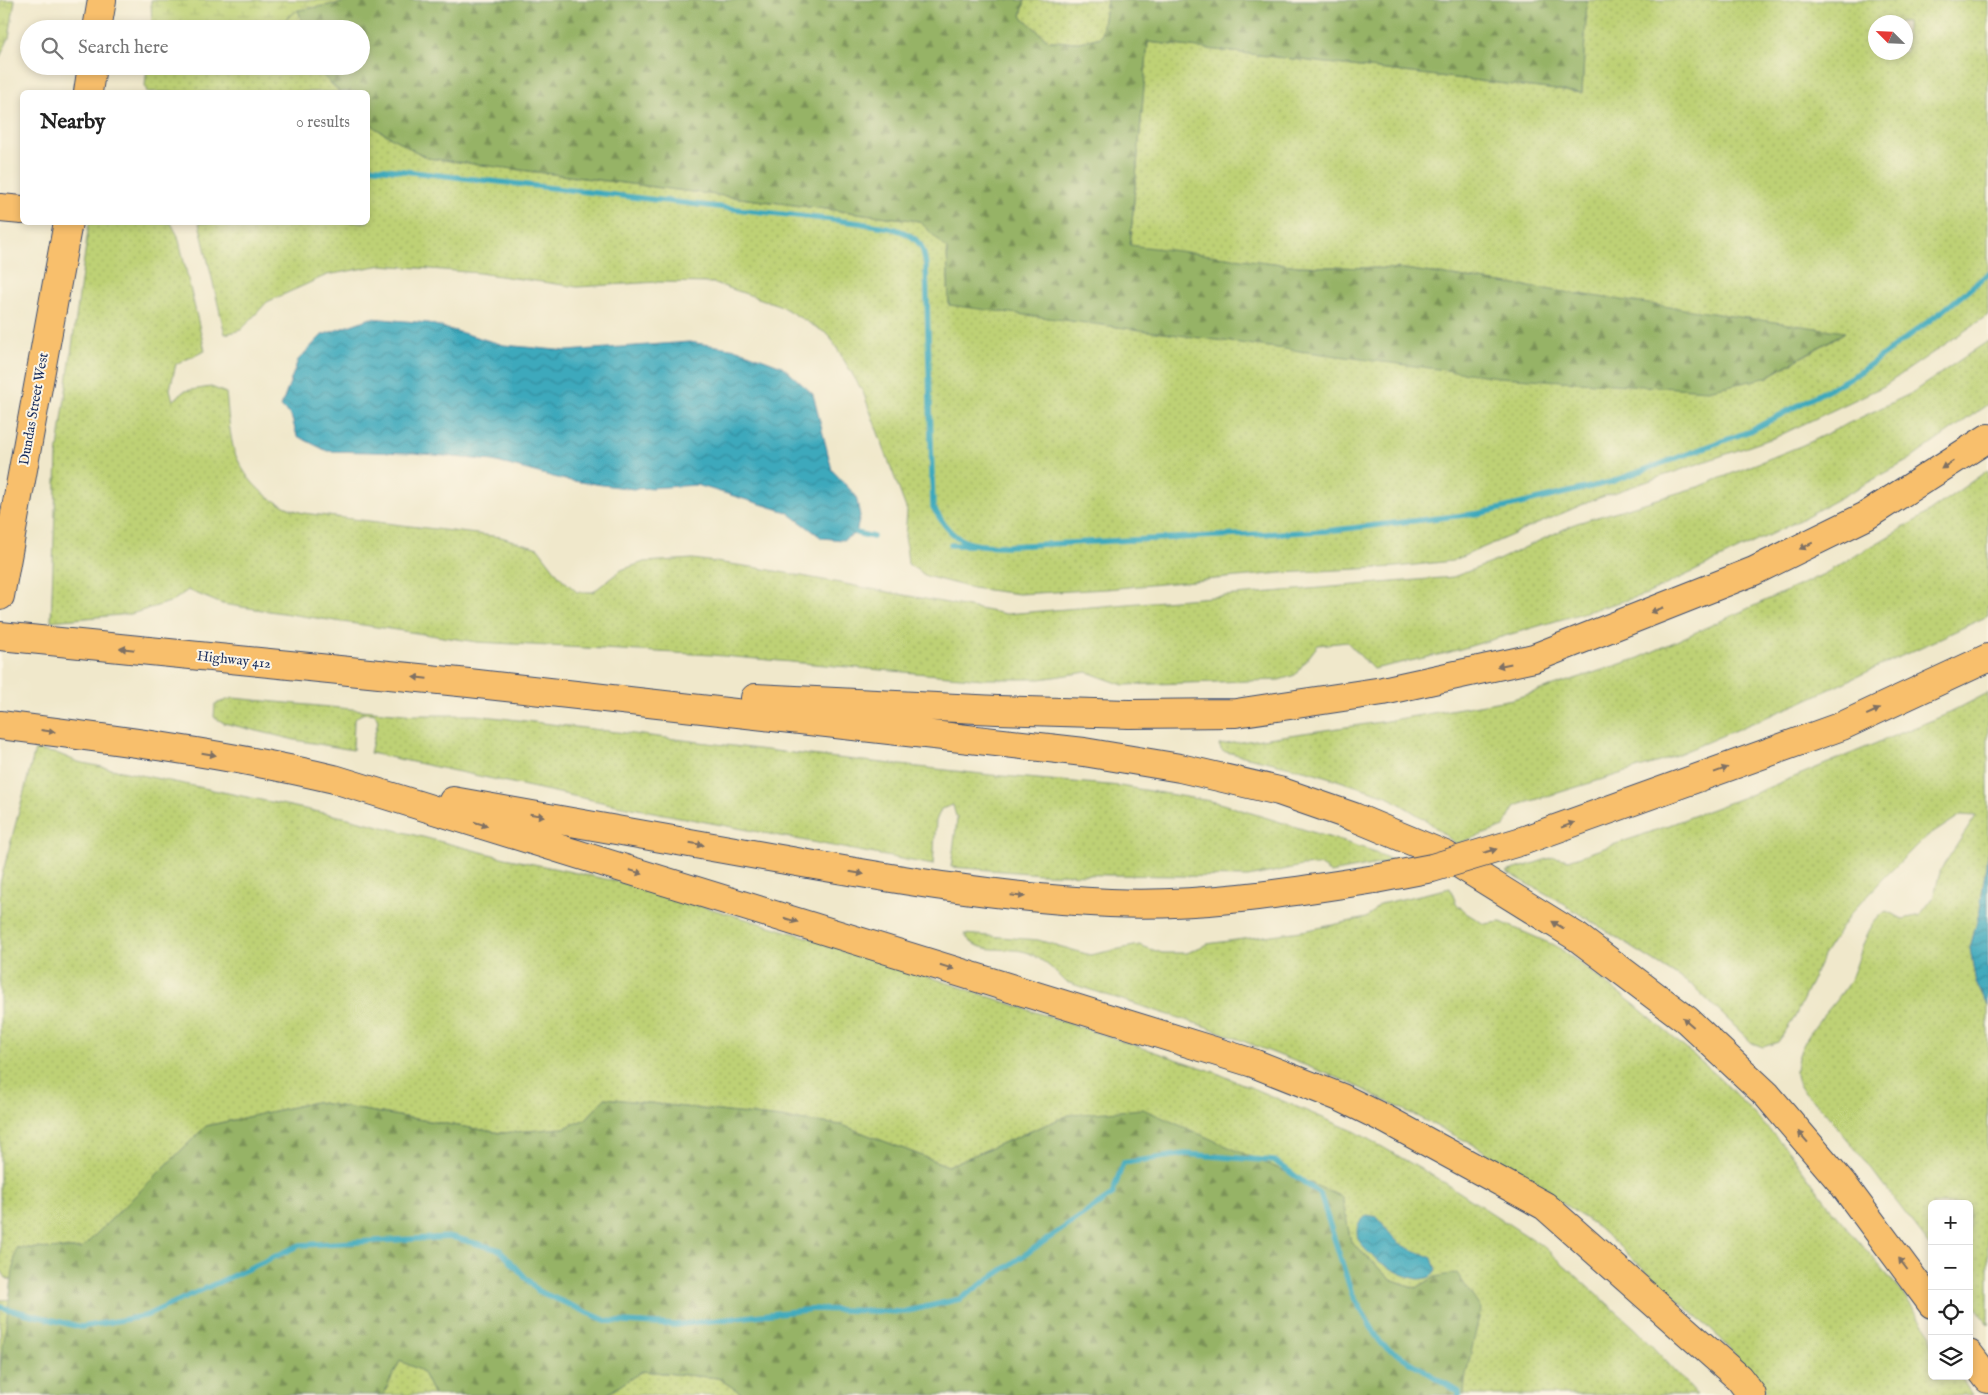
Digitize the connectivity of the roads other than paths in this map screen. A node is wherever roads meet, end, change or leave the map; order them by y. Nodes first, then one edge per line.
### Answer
1 (102, 0) edge
2 (99, 20) edge
3 (91, 75) edge
4 (88, 90) edge
5 (0, 208) edge
6 (20, 210) edge
7 (67, 225) edge
8 (1988, 438) edge
9 (0, 596) edge
10 (0, 636) edge
11 (1988, 658) edge
12 (469, 683) junction
13 (0, 725) edge
14 (334, 780) junction
15 (1928, 1299) edge
16 (1973, 1359) edge
17 (1988, 1379) edge
18 (1752, 1395) edge

1 - 2 main road
3 - 4 main road
5 - 6 main road
7 - 9 main road, Dundas Street West
8 -> 12 main road
12 -> 10 main road, Highway 412
14 -> 11 main road, bridge
15 -> 12 main road
13 -> 14 main road
14 -> 18 main road
16 - 17 main road

